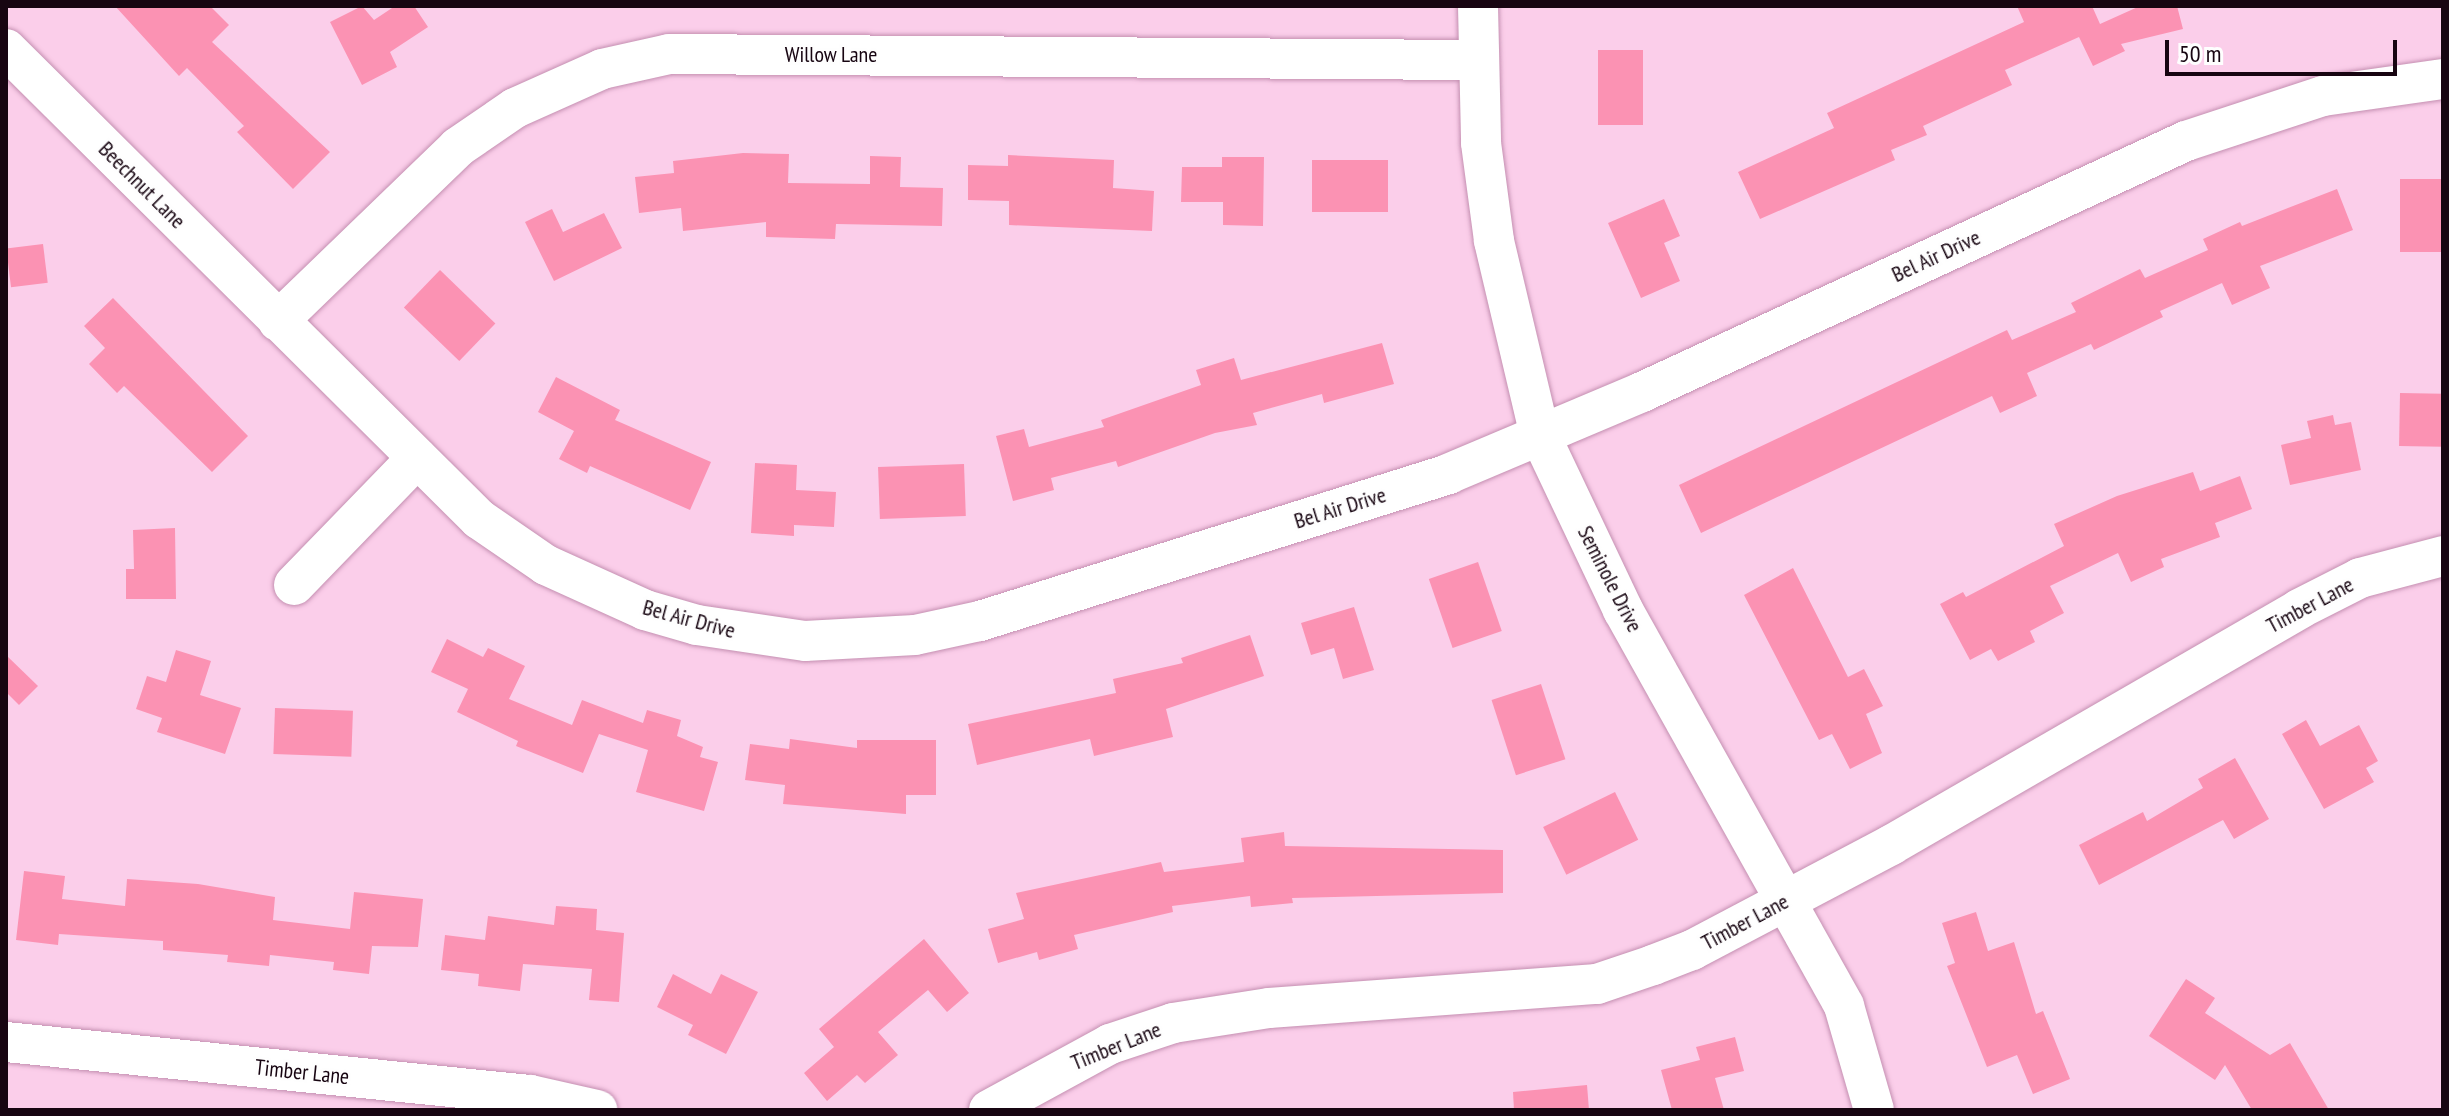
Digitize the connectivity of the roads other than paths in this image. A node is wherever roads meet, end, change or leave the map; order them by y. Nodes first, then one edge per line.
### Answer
1 (1478, 6) edge
2 (6, 49) edge
3 (1477, 60) junction
4 (2443, 79) edge
5 (278, 321) junction
6 (1540, 435) junction
7 (417, 458) junction
8 (2443, 556) edge
9 (294, 585) dead end
10 (1789, 899) junction
11 (6, 1042) edge
12 (597, 1110) edge
13 (989, 1110) edge
14 (1874, 1110) edge

1 - 3 street, Seminole Drive
2 - 5 street, Beechnut Lane
3 - 5 street, Willow Lane
3 - 6 street, Seminole Drive
4 - 6 street, Bel Air Drive
5 - 7 street, Bel Air Drive
6 - 7 street, Bel Air Drive
6 - 10 street, Seminole Drive
7 - 9 street
8 - 10 street, Timber Lane
10 - 13 street, Timber Lane
10 - 14 street, Seminole Drive
11 - 12 street, Timber Lane

